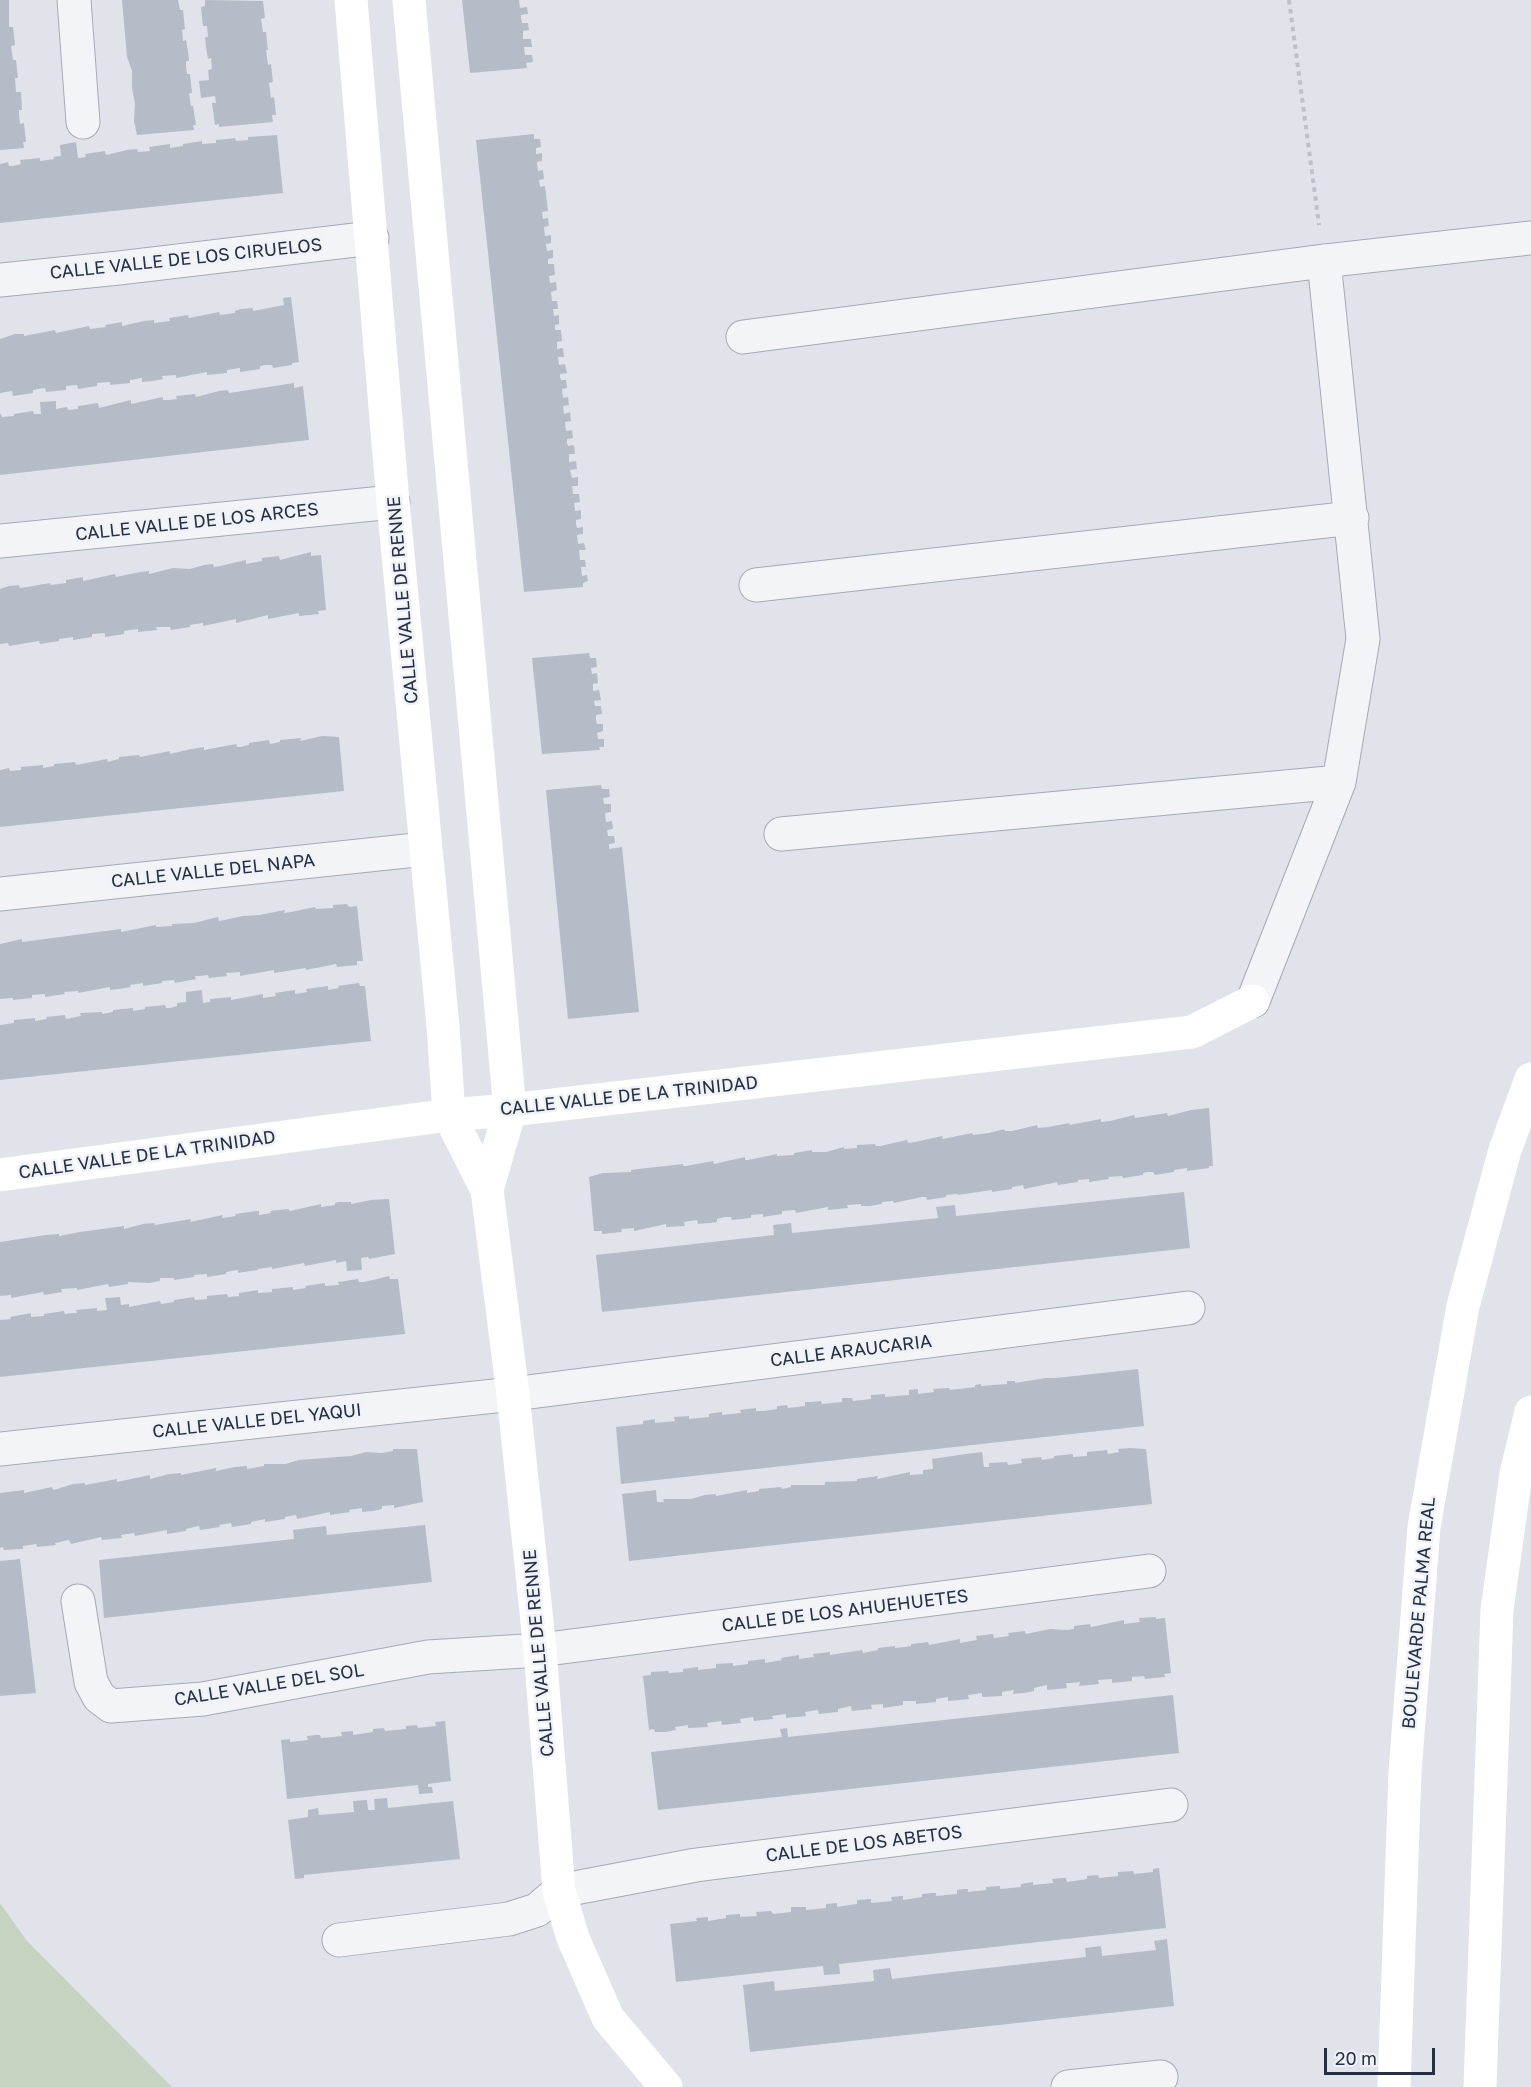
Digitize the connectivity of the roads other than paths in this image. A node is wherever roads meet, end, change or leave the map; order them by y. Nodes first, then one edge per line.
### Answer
1 (74, 0) edge
2 (351, 0) edge
3 (409, 0) edge
4 (83, 122) dead end
5 (372, 238) junction
6 (1531, 238) edge
7 (1324, 261) junction
8 (0, 280) edge
9 (743, 337) dead end
10 (393, 502) junction
11 (1352, 518) junction
12 (0, 541) edge
13 (756, 585) dead end
14 (1339, 782) junction
15 (781, 834) dead end
16 (425, 849) junction
17 (0, 894) edge
18 (1531, 1079) edge
19 (510, 1110) junction
20 (449, 1115) junction
21 (0, 1175) edge
22 (487, 1190) junction
23 (1188, 1308) dead end
24 (513, 1394) junction
25 (1531, 1412) edge
26 (0, 1449) edge
27 (1149, 1571) dead end
28 (78, 1601) dead end
29 (540, 1650) junction
30 (1171, 1805) dead end
31 (559, 1891) junction
32 (339, 1940) dead end
33 (1161, 2077) dead end
34 (666, 2087) edge
35 (1068, 2087) edge
36 (1394, 2087) edge
37 (1480, 2087) edge

1 - 4 street
2 - 5 street, CALLE VALLE DE RENNE
3 - 19 street, CALLE VALLE DE RENNE
5 - 8 street, CALLE VALLE DE LOS CIRUELOS
5 - 10 street, CALLE VALLE DE RENNE
6 - 7 street
7 - 9 street
7 - 11 street
10 - 12 street, CALLE VALLE DE LOS ARCES
10 - 16 street, CALLE VALLE DE RENNE
11 - 13 street
11 - 14 street
14 - 15 street
14 - 19 street, CALLE VALLE DE LA TRINIDAD
16 - 17 street, CALLE VALLE DEL NAPA
16 - 20 street, CALLE VALLE DE RENNE
18 - 36 street, BOULEVARDE PALMA REAL
19 - 20 street, CALLE VALLE DE LA TRINIDAD
19 - 22 street, CALLE VALLE DE RENNE
20 - 21 street, CALLE VALLE DE LA TRINIDAD
20 - 22 street, CALLE VALLE DE RENNE
22 - 24 street, CALLE VALLE DE RENNE
23 - 24 street, CALLE ARAUCARIA
24 - 26 street, CALLE VALLE DEL YAQUI
24 - 29 street, CALLE VALLE DE RENNE
25 - 37 street
27 - 29 street, CALLE DE LOS AHUEHUETES
28 - 29 street, CALLE VALLE DEL SOL
29 - 31 street, CALLE VALLE DE RENNE
30 - 31 street, CALLE DE LOS ABETOS
31 - 32 street
31 - 34 street, CALLE VALLE DE RENNE
33 - 35 street

